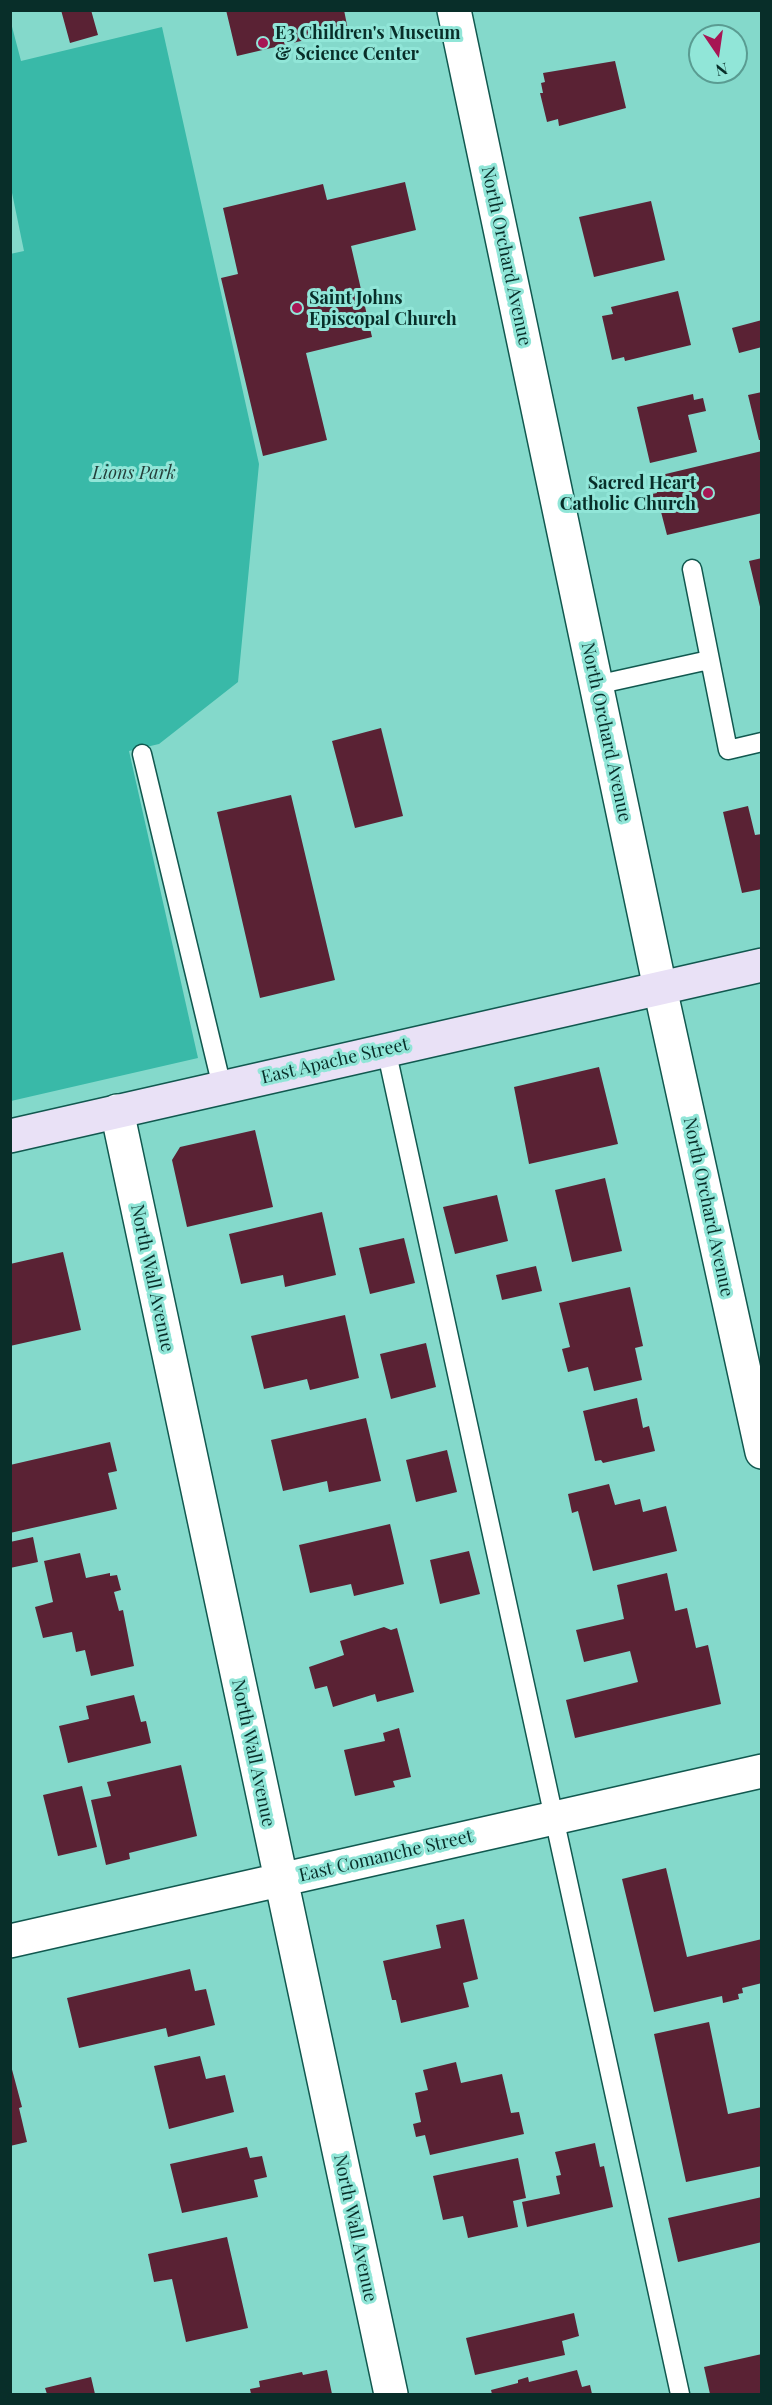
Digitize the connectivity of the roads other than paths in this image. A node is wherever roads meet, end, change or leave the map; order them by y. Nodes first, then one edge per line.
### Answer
1 (454, 10) edge
2 (692, 569) dead end
3 (709, 660) junction
4 (596, 685) junction
5 (762, 742) edge
6 (142, 754) dead end
7 (762, 964) edge
8 (660, 988) junction
9 (386, 1049) junction
10 (222, 1087) junction
11 (117, 1111) junction
12 (10, 1136) edge
13 (762, 1452) edge
14 (762, 1770) edge
15 (554, 1818) junction
16 (280, 1880) junction
17 (10, 1941) edge
18 (391, 2394) edge
19 (680, 2394) edge

1 - 4 street, North Orchard Avenue
2 - 3 lane
3 - 4 lane
3 - 5 lane
4 - 8 street, North Orchard Avenue
6 - 10 lane
7 - 8 main road, East Apache Street
8 - 9 main road, East Apache Street
8 - 13 street, North Orchard Avenue
9 - 10 main road, East Apache Street
9 - 15 lane
10 - 11 main road, East Apache Street
11 - 12 main road, East Apache Street
11 - 16 street, North Wall Avenue
14 - 15 street, East Comanche Street
15 - 16 street, East Comanche Street
15 - 19 lane
16 - 17 street, East Comanche Street
16 - 18 street, North Wall Avenue

